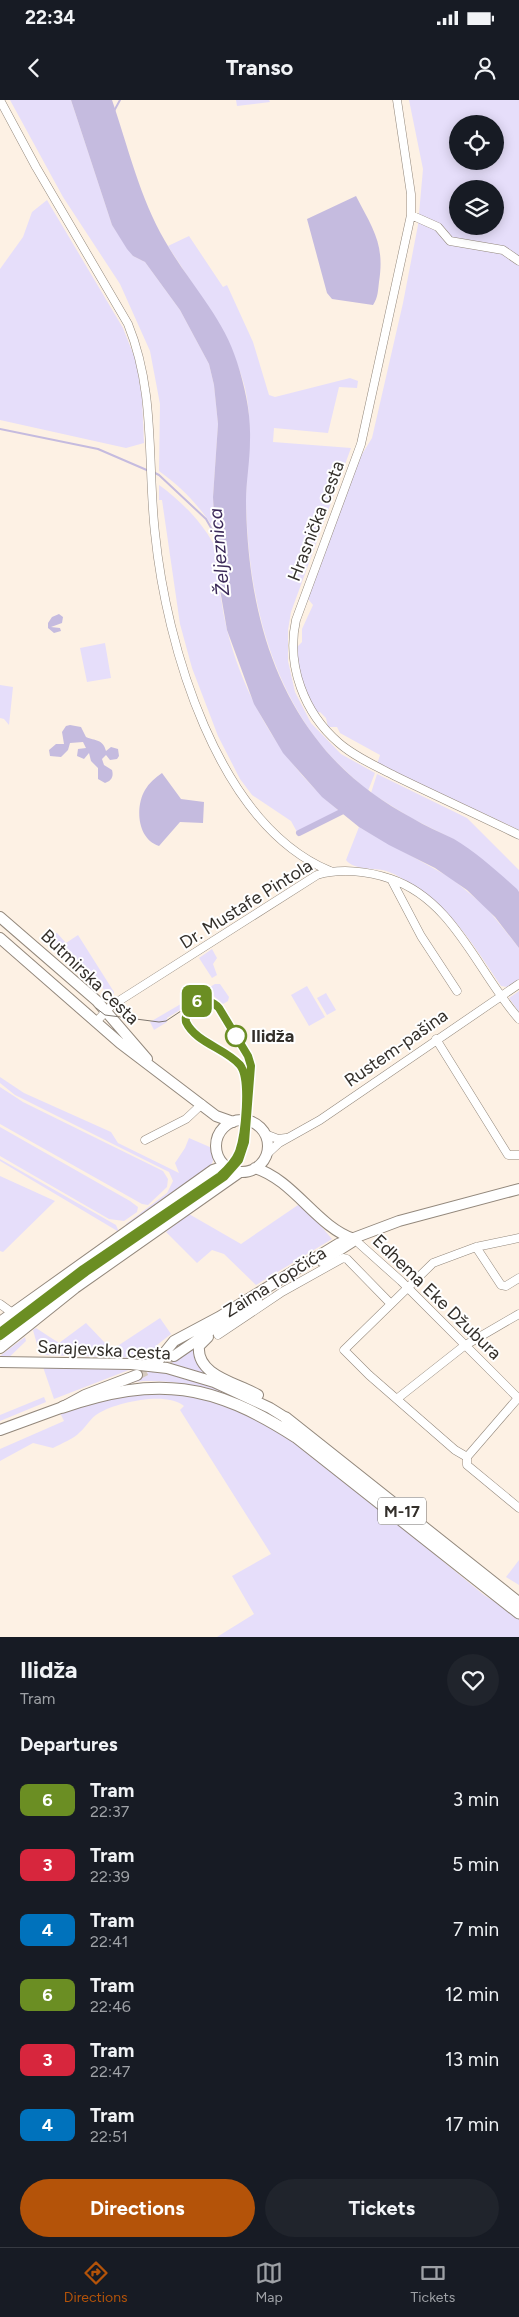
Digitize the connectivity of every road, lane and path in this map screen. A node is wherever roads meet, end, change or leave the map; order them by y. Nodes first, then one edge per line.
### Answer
1 (0, 100) edge
2 (397, 100) edge
3 (412, 215) junction
4 (519, 260) edge
5 (519, 835) edge
6 (330, 871) junction
7 (391, 879) junction
8 (0, 917) edge
9 (0, 938) edge
10 (519, 984) edge
11 (457, 991) dead end
12 (503, 995) junction
13 (106, 1011) junction
14 (519, 1019) edge
15 (96, 1022) junction
16 (436, 1039) junction
17 (150, 1066) junction
18 (202, 1104) junction
19 (216, 1116) junction
20 (233, 1122) junction
21 (264, 1134) junction
22 (219, 1135) junction
23 (291, 1137) junction
24 (145, 1140) dead end
25 (218, 1155) junction
26 (519, 1155) edge
27 (266, 1157) junction
28 (225, 1166) junction
29 (255, 1168) junction
30 (213, 1170) junction
31 (240, 1172) junction
32 (274, 1176) junction
33 (519, 1189) edge
34 (320, 1215) junction
35 (335, 1230) junction
36 (519, 1238) edge
37 (354, 1239) junction
38 (335, 1246) junction
39 (476, 1247) junction
40 (519, 1278) edge
41 (406, 1287) junction
42 (257, 1300) junction
43 (0, 1304) edge
44 (390, 1304) junction
45 (11, 1312) junction
46 (519, 1314) edge
47 (0, 1322) edge
48 (218, 1335) dead end
49 (464, 1346) junction
50 (0, 1348) edge
51 (174, 1356) tunnel mouth
52 (0, 1362) edge
53 (144, 1365) junction
54 (137, 1375) tunnel mouth
55 (398, 1398) junction
56 (518, 1399) edge
57 (64, 1407) junction
58 (286, 1418) junction
59 (0, 1430) edge
60 (467, 1457) junction
61 (519, 1508) edge
62 (519, 1603) edge
63 (519, 1614) edge

1 - 6 street
2 - 3 street, Hrasnička cesta
3 - 4 street
3 - 5 street, Hrasnička cesta
6 - 7 street, Dr. Mustafe Pintola
6 - 13 street, Dr. Mustafe Pintola
7 - 11 street
7 - 12 street, Dr. Mustafe Pintola
8 - 13 main road, Butmirska cesta
9 - 15 main road, Butmirska cesta
10 - 12 street, Rustem-pašina
12 - 14 street, Dr. Mustafe Pintola
12 - 16 street, Rustem-pašina
13 - 15 street, Dr. Mustafe Pintola
13 - 17 main road, Butmirska cesta
15 - 17 main road, Butmirska cesta
16 - 23 street, Rustem-pašina
16 - 26 street
17 - 18 main road, Butmirska cesta
18 - 19 main road, Butmirska cesta
18 - 24 street
19 - 20 main road, Butmirska cesta
19 - 22 main road
20 - 21 main road
20 - 22 main road
21 - 23 street
21 - 27 main road
22 - 25 main road
23 - 27 street, Rustem-pašina
25 - 28 main road
25 - 30 main road
27 - 29 main road
27 - 32 main road, Edhema Eke Džubura
28 - 30 main road
28 - 31 main road
29 - 31 main road
29 - 32 main road, Edhema Eke Džubura
30 - 45 main road
31 - 50 main road
32 - 34 main road, Edhema Eke Džubura
33 - 37 main road
34 - 35 main road, Edhema Eke Džubura
34 - 37 main road, Edhema Eke Džubura
35 - 37 main road, Edhema Eke Džubura
35 - 38 main road
36 - 39 street
37 - 38 main road
37 - 41 street, Edhema Eke Džubura
37 - 42 main road
38 - 53 main road
39 - 40 street
39 - 41 street
41 - 44 street
41 - 49 street, Edhema Eke Džubura
42 - 51 main road
42 - 58 main road
43 - 45 street
44 - 48 street, Zaima Topčića
44 - 55 street
45 - 47 main road
46 - 49 street
49 - 55 street
49 - 56 street, Edhema Eke Džubura
52 - 53 main road, Sarajevska cesta / M-17
53 - 58 main road, Sarajevska cesta / M-17
54 - 57 main road
55 - 60 street
56 - 60 street
57 - 59 main road, M-17
57 - 63 highway, M-17
58 - 62 highway, M-17
60 - 61 street

